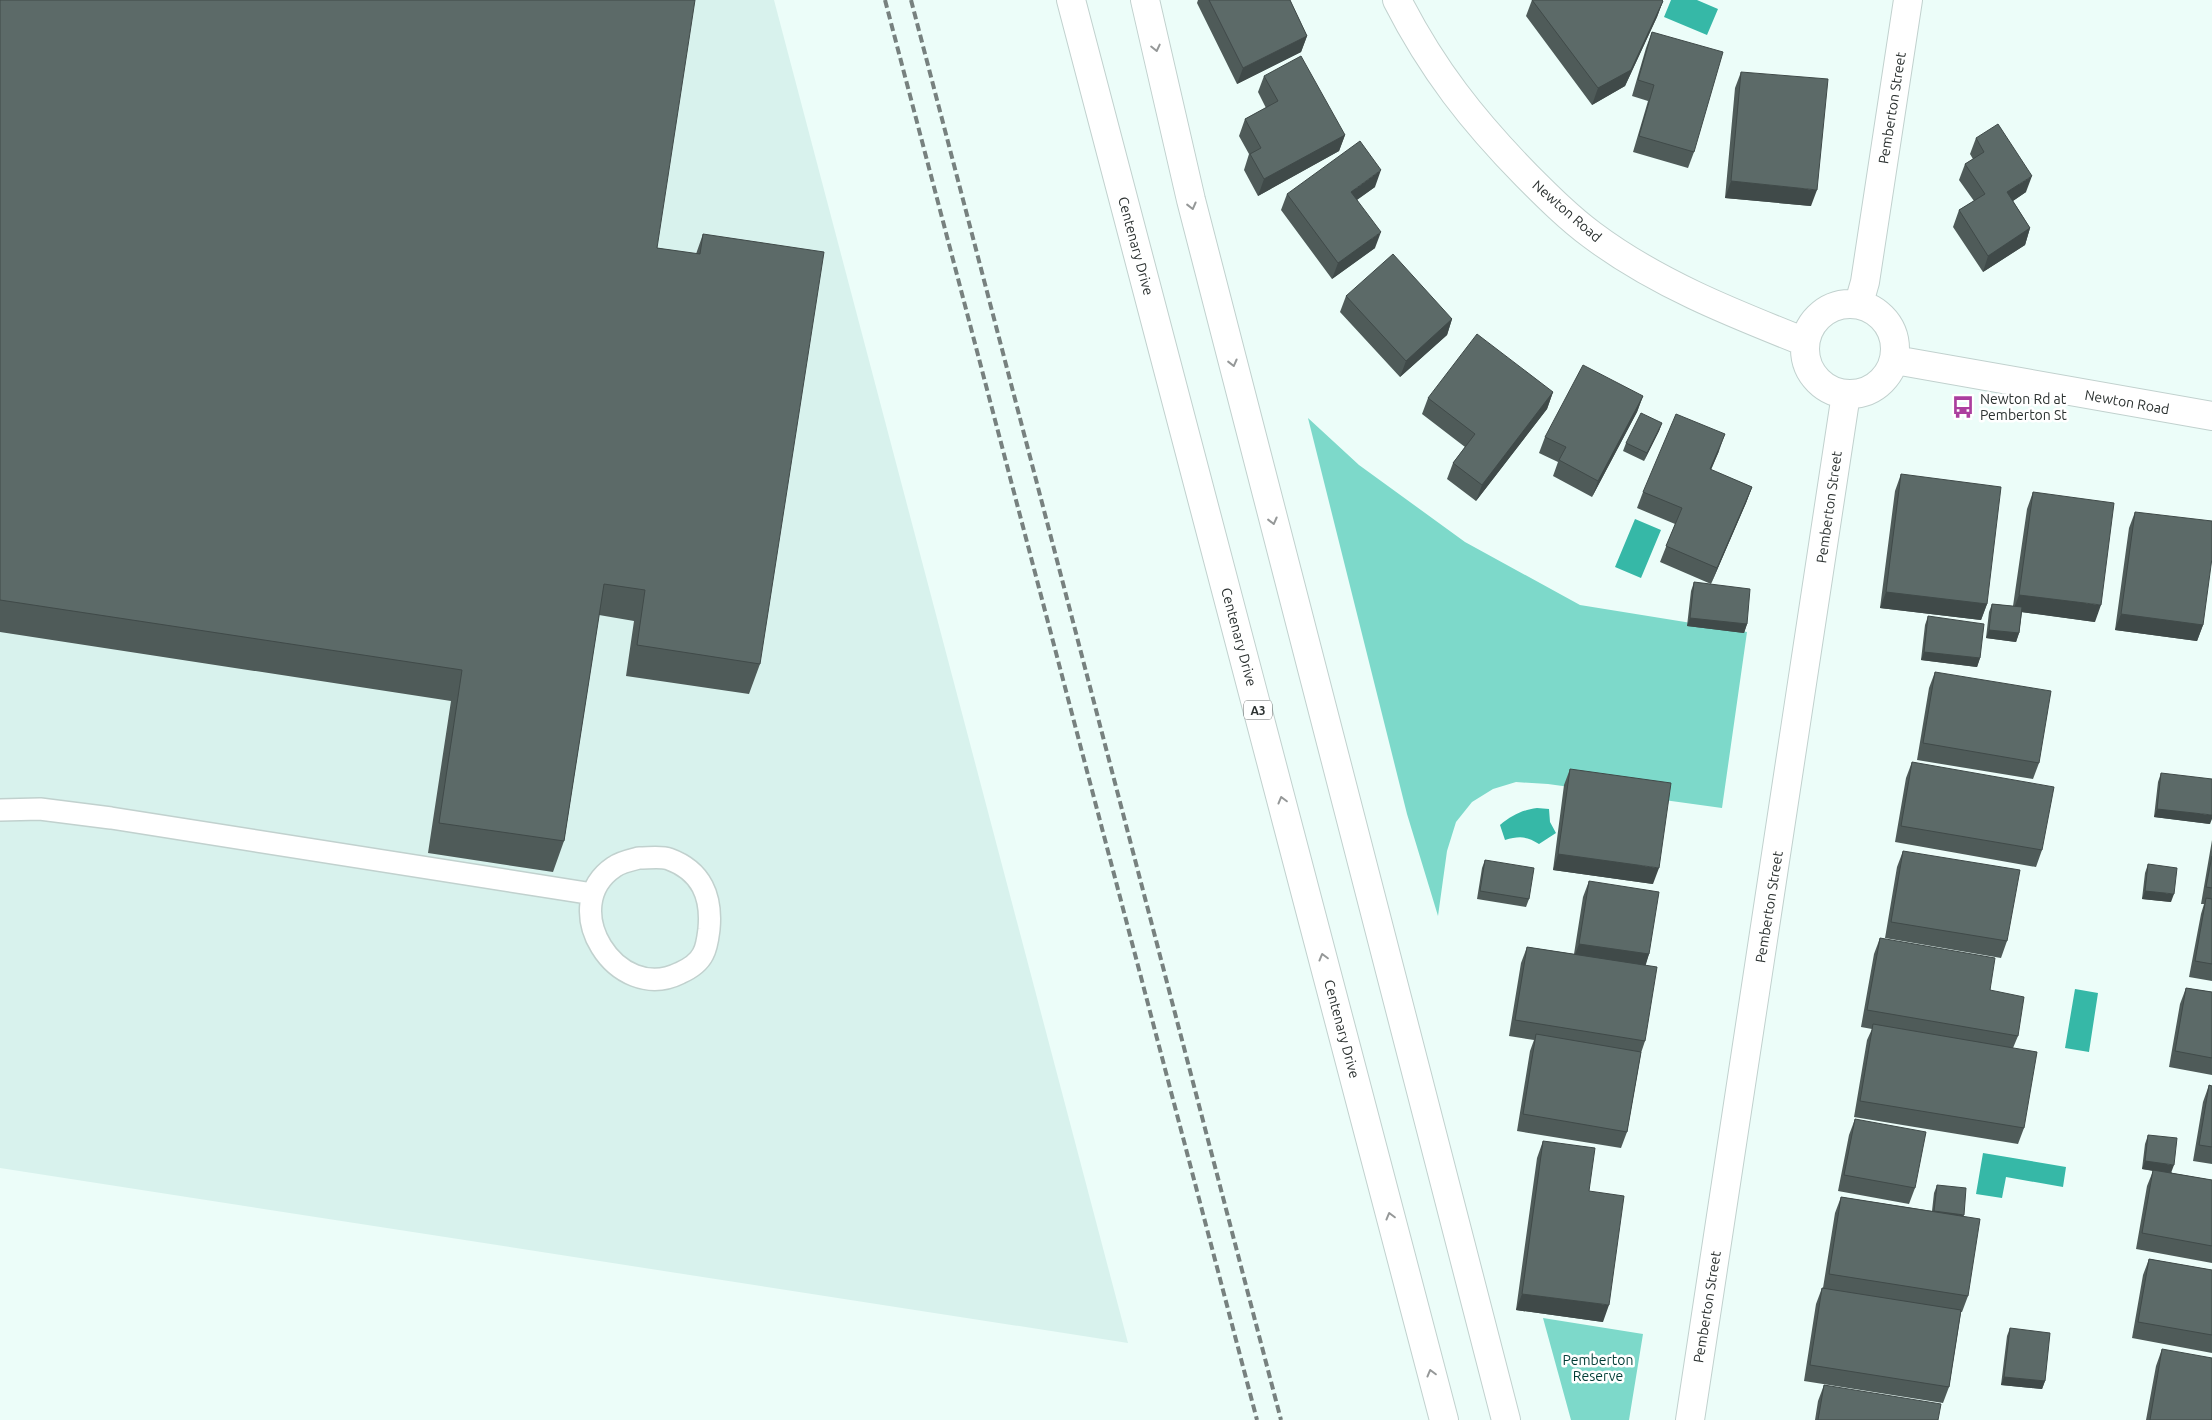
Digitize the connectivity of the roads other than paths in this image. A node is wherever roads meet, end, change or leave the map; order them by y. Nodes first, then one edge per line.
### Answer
1 (1071, 0) edge
2 (1145, 0) edge
3 (1397, 0) edge
4 (1908, 0) edge
5 (1859, 303) junction
6 (1806, 342) junction
7 (1895, 360) junction
8 (1846, 394) junction
9 (2212, 416) edge
10 (0, 810) edge
11 (593, 894) junction
12 (1444, 1420) edge
13 (1506, 1420) edge
14 (1690, 1420) edge

12 -> 1 main road, Centenary Drive / A3
2 -> 13 main road
3 - 6 main road, Newton Road
4 - 5 main road, Pemberton Street
5 - 6 main road
5 - 7 main road
6 - 8 main road
7 - 8 main road
7 - 9 main road, Newton Road
8 - 14 main road, Pemberton Street
10 - 11 lane
11 - 11 lane

